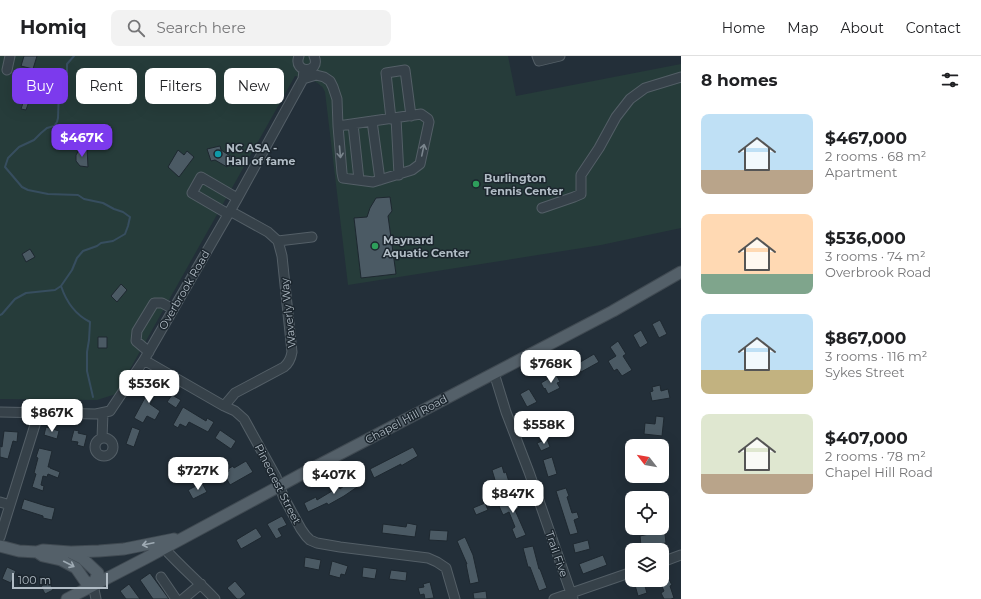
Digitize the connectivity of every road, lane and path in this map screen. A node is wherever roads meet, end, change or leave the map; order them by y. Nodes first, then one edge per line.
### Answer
1 (10, 56) edge
2 (299, 56) edge
3 (314, 56) edge
4 (538, 56) edge
5 (560, 56) edge
6 (7, 70) dead end
7 (304, 74) junction
8 (681, 77) edge
9 (411, 116) junction
10 (393, 118) junction
11 (372, 121) junction
12 (353, 124) junction
13 (338, 126) junction
14 (399, 175) junction
15 (359, 180) junction
16 (380, 180) junction
17 (238, 198) junction
18 (542, 208) dead end
19 (229, 213) junction
20 (312, 236) dead end
21 (278, 241) junction
22 (681, 272) edge
23 (173, 309) junction
24 (149, 352) junction
25 (144, 360) junction
26 (494, 373) junction
27 (224, 406) junction
28 (0, 412) edge
29 (39, 412) junction
30 (103, 413) junction
31 (102, 438) dead end
32 (279, 486) junction
33 (0, 502) edge
34 (10, 505) junction
35 (186, 536) junction
36 (0, 537) edge
37 (0, 546) edge
38 (164, 548) junction
39 (37, 552) junction
40 (70, 552) junction
41 (681, 555) edge
42 (669, 559) edge
43 (625, 575) edge
44 (162, 577) dead end
45 (201, 584) junction
46 (93, 585) junction
47 (571, 596) edge
48 (67, 599) edge
49 (96, 599) edge
50 (176, 599) edge
51 (183, 599) edge
52 (215, 599) edge
53 (455, 599) edge
54 (554, 599) edge

1 - 6 street
2 - 7 street
3 - 7 street, Overbrook Road
4 - 5 street
7 - 13 street
7 - 17 street, Overbrook Road
8 - 18 street
9 - 10 street
9 - 10 street
14 -> 9 street
10 - 11 street
10 - 14 street
11 - 12 street
11 - 16 street
12 - 13 street
12 - 15 street
13 -> 15 street
14 - 16 street
15 - 16 street
17 - 19 street, Overbrook Road
17 - 19 street
19 - 21 street
19 - 23 street, Overbrook Road
20 - 21 street
21 - 27 street, Waverly Way
22 - 26 main road, Chapel Hill Road
23 - 24 street, Overbrook Road
23 - 24 street
24 - 25 street, Overbrook Road
25 - 27 street, Pinecrest Street
25 - 30 street, Overbrook Road
26 - 32 main road, Chapel Hill Road
26 - 47 street, Trail Five
27 - 32 street, Pinecrest Street
28 - 29 street
29 - 30 street
29 - 34 street
30 - 31 street
32 - 35 main road, Chapel Hill Road
32 - 53 street, Pinecrest Street
33 - 34 street
34 - 36 street
35 - 38 main road, Chapel Hill Road
35 -> 40 main road
37 - 39 main road
38 - 45 street
38 - 46 main road, Chapel Hill Road
39 - 40 main road
39 -> 46 main road
40 - 46 main road
41 - 42 street
43 - 47 street
44 - 50 street
45 - 51 street
45 - 52 street
46 - 48 main road, Chapel Hill Road
46 - 49 street
47 - 54 street

